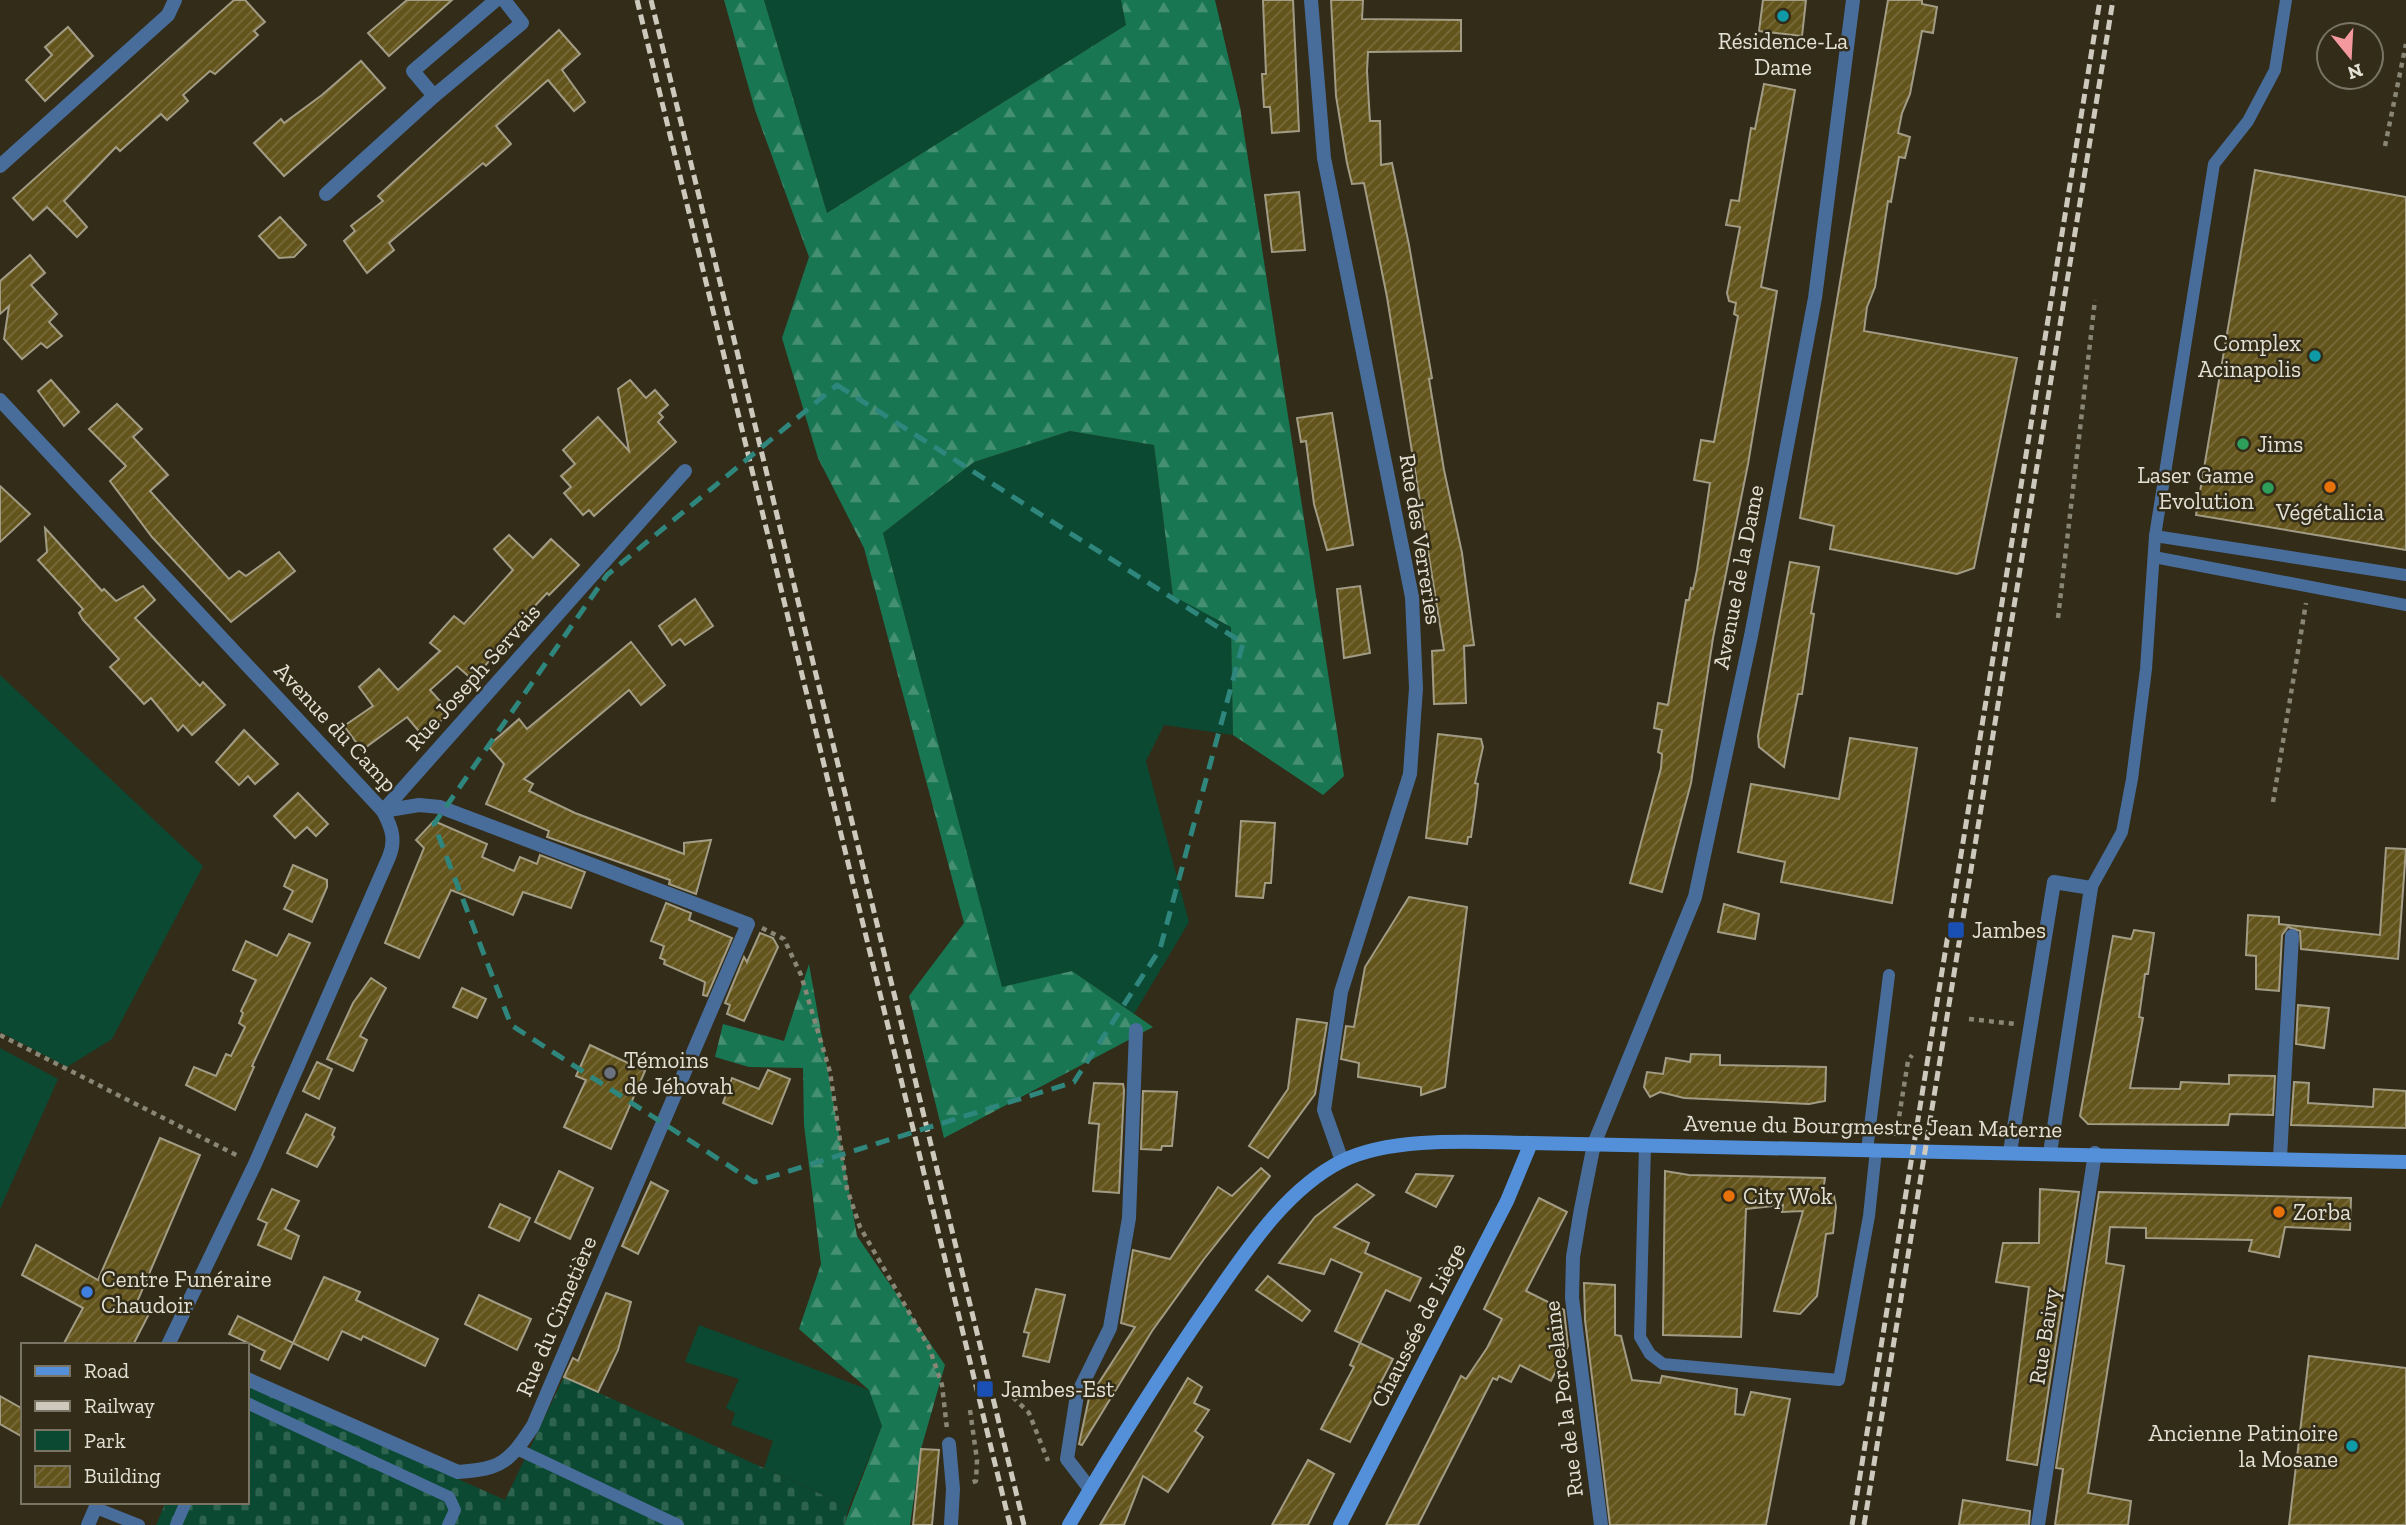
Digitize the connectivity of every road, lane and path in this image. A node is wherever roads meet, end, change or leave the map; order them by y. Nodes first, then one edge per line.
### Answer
1 (175, 0) edge
2 (496, 0) edge
3 (504, 0) edge
4 (1311, 0) edge
5 (1853, 0) edge
6 (2286, 0) edge
7 (2406, 44) edge
8 (435, 96) junction
9 (2385, 146) dead end
10 (0, 166) edge
11 (326, 194) dead end
12 (2095, 300) dead end
13 (0, 400) edge
14 (685, 471) dead end
15 (2155, 536) junction
16 (2154, 557) junction
17 (2406, 575) edge
18 (2308, 587) junction
19 (2406, 605) edge
20 (2058, 618) dead end
21 (2273, 802) dead end
22 (383, 811) junction
23 (2091, 888) junction
24 (748, 924) junction
25 (2292, 936) dead end
26 (1889, 975) dead end
27 (1969, 1019) dead end
28 (2030, 1026) junction
29 (1136, 1030) dead end
30 (0, 1035) edge
31 (1912, 1055) dead end
32 (1531, 1143) junction
33 (1594, 1144) junction
34 (1645, 1145) junction
35 (1872, 1150) junction
36 (1894, 1150) junction
37 (2010, 1152) junction
38 (2050, 1153) junction
39 (2095, 1153) junction
40 (2280, 1158) junction
41 (1342, 1161) junction
42 (2406, 1161) edge
43 (255, 1164) junction
44 (169, 1343) edge
45 (248, 1379) edge
46 (1006, 1390) dead end
47 (248, 1403) edge
48 (970, 1410) dead end
49 (949, 1444) joint
50 (517, 1449) junction
51 (1054, 1470) dead end
52 (953, 1489) junction
53 (1090, 1489) junction
54 (185, 1504) edge
55 (97, 1505) edge
56 (88, 1525) edge
57 (139, 1525) edge
58 (176, 1525) edge
59 (448, 1525) edge
60 (679, 1525) edge
61 (951, 1525) edge
62 (1069, 1525) edge
63 (1340, 1525) edge
64 (1601, 1525) edge
65 (2038, 1525) edge

1 - 10 street
2 - 8 street
3 - 8 street
4 - 41 street, Rue des Verreries
5 - 33 street, Avenue de la Dame
6 - 15 lane
7 - 9 path
8 - 11 street
12 - 20 path
13 - 22 street, Avenue du Camp
14 - 22 street, Rue Joseph Servais
15 - 16 lane
15 - 17 lane
16 - 18 lane
16 - 23 lane
18 - 19 lane
18 - 21 path
22 - 24 street
22 - 43 street, Avenue du Camp
23 - 28 street
23 - 38 street
24 - 49 path
24 - 50 street, Rue du Cimetière
25 - 40 street
26 - 35 lane
27 - 28 path
28 - 37 street
29 - 53 street
30 - 43 path
31 - 36 path
32 - 33 main road, Avenue du Bourgmestre Jean Materne
32 - 41 main road, Avenue du Bourgmestre Jean Materne
32 - 63 main road, Chaussée de Liège
33 - 34 main road, Avenue du Bourgmestre Jean Materne
33 - 64 street, Rue de la Porcelaine
34 - 35 main road, Avenue du Bourgmestre Jean Materne
34 - 35 lane
35 - 36 main road, Avenue du Bourgmestre Jean Materne
36 - 37 main road, Avenue du Bourgmestre Jean Materne
37 - 38 main road, Avenue du Bourgmestre Jean Materne
38 - 39 main road, Avenue du Bourgmestre Jean Materne
39 - 40 main road, Avenue du Bourgmestre Jean Materne
39 - 65 street, Rue Baivy
40 - 42 main road, Avenue du Bourgmestre Jean Materne
41 - 53 main road, Avenue du Bourgmestre Jean Materne
43 - 44 street, Avenue du Camp
45 - 50 street, Rue du Cimetière
46 - 51 path
47 - 59 lane
48 - 52 path
49 - 52 street
50 - 60 lane
52 - 61 street
53 - 62 main road, Avenue du Bourgmestre Jean Materne
54 - 58 lane
55 - 56 street
55 - 57 lane

